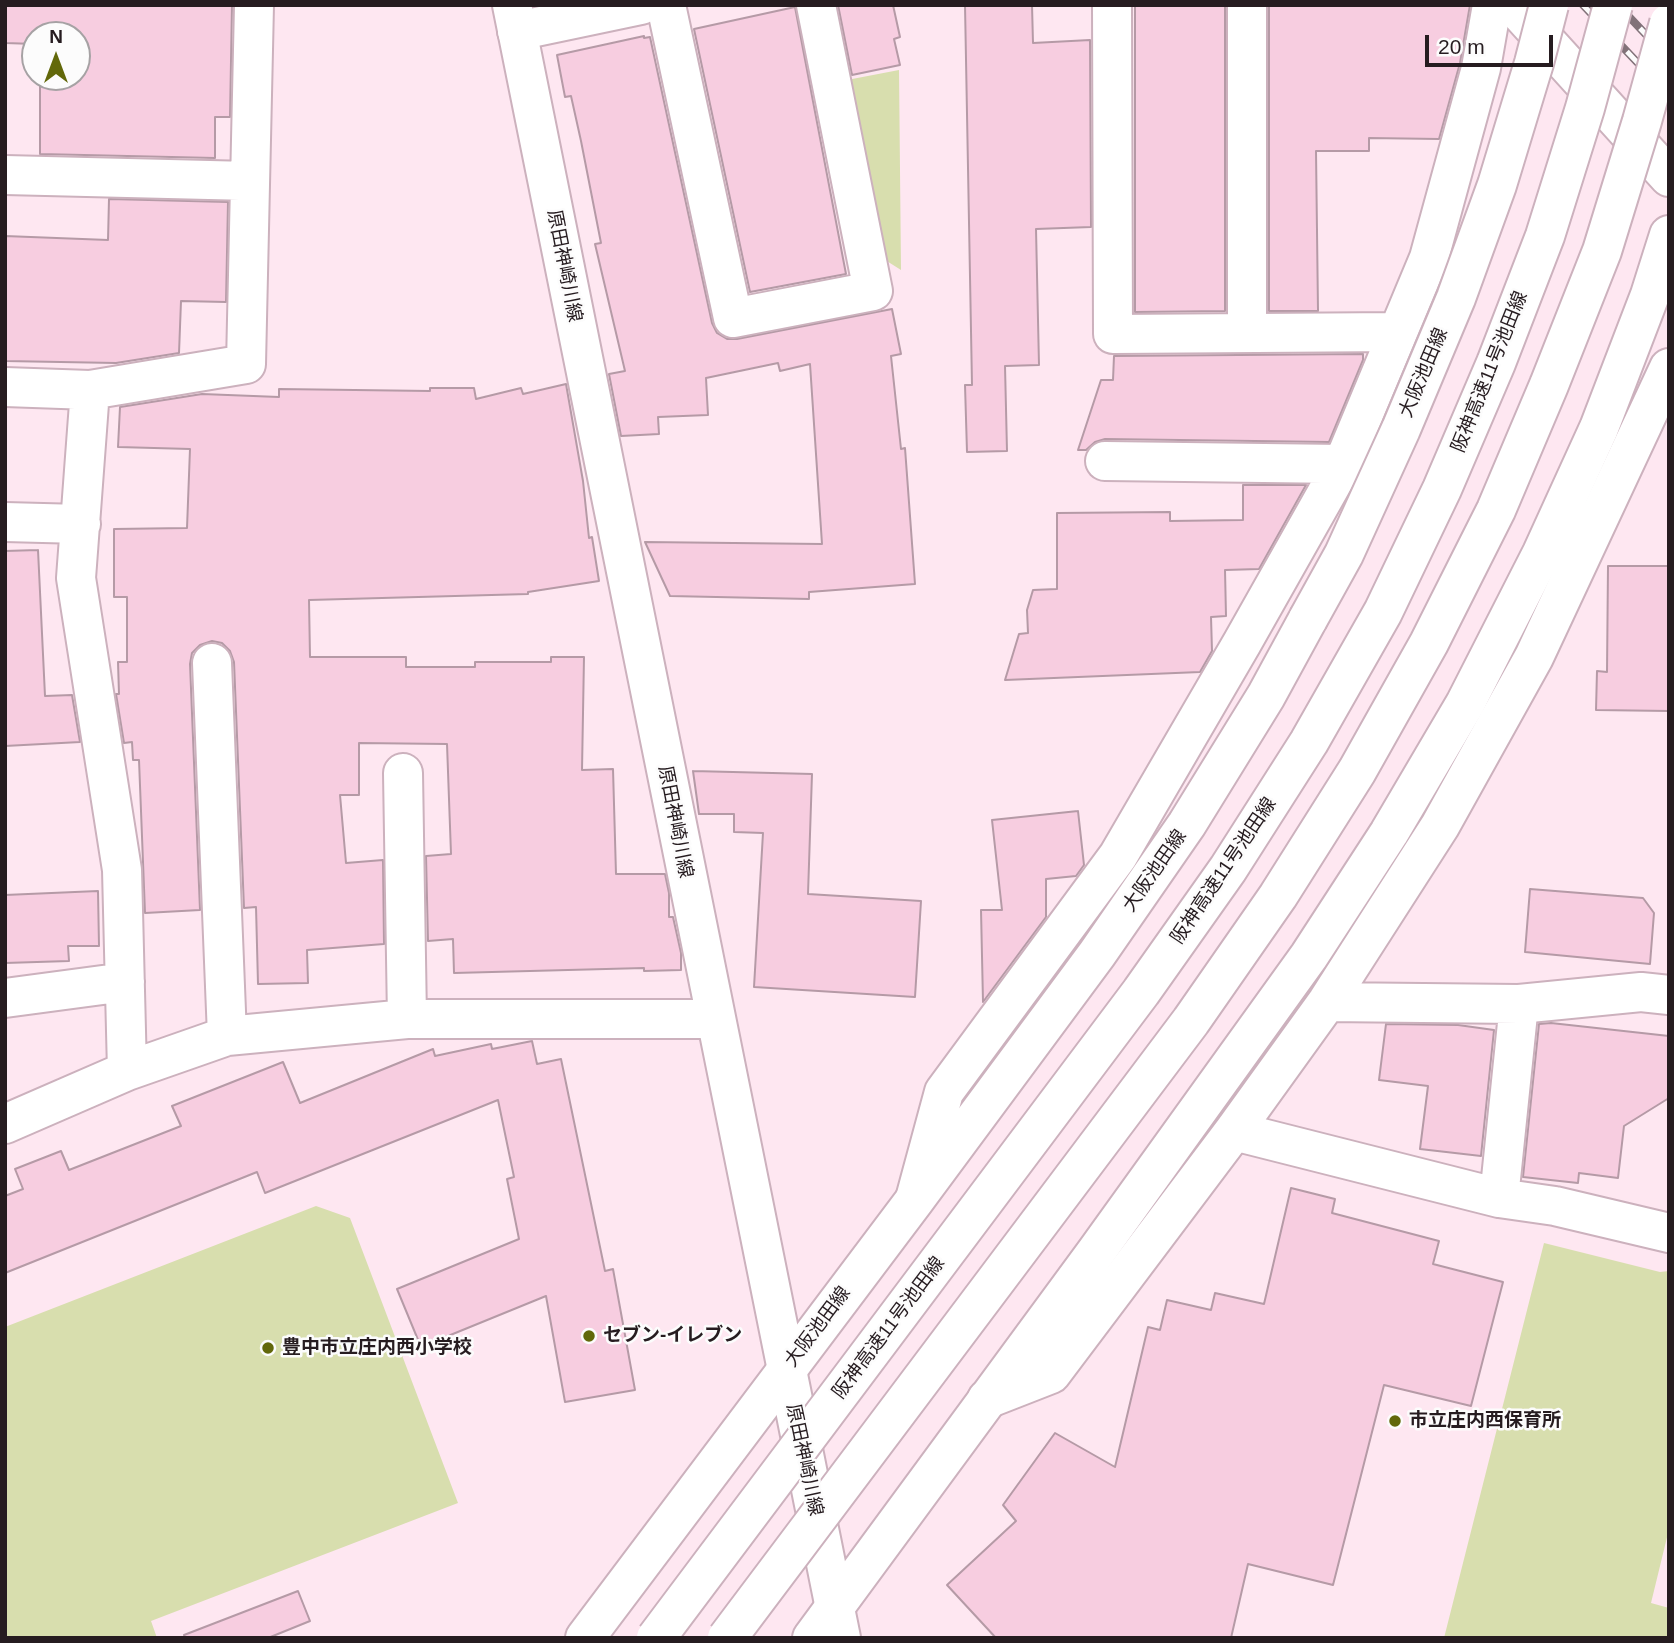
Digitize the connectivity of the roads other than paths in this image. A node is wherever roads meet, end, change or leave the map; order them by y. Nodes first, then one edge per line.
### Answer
1 (254, 5) edge
2 (641, 5) edge
3 (666, 5) edge
4 (816, 5) edge
5 (1112, 5) edge
6 (1247, 5) edge
7 (1492, 5) edge
8 (1513, 5) edge
9 (1549, 5) edge
10 (1613, 5) edge
11 (515, 18) edge
12 (1669, 23) edge
13 (5, 175) edge
14 (1669, 177) edge
15 (250, 181) junction
16 (1669, 235) edge
17 (1398, 332) junction
18 (1247, 333) junction
19 (1669, 368) edge
20 (5, 387) edge
21 (90, 390) junction
22 (1105, 461) dead end
23 (1343, 464) junction
24 (5, 522) edge
25 (81, 524) junction
26 (212, 663) dead end
27 (403, 773) dead end
28 (125, 982) junction
29 (1669, 995) edge
30 (5, 998) edge
31 (1327, 1002) junction
32 (1519, 1004) junction
33 (407, 1018) junction
34 (715, 1019) junction
35 (227, 1036) junction
36 (127, 1071) junction
37 (5, 1124) edge
38 (1234, 1131) junction
39 (1499, 1198) junction
40 (914, 1201) junction
41 (1669, 1233) edge
42 (785, 1370) junction
43 (987, 1399) junction
44 (829, 1628) edge
45 (585, 1638) edge
46 (656, 1638) edge
47 (727, 1638) edge

1 - 15 main road
2 - 11 main road
3 - 4 main road
5 - 18 main road
6 - 18 main road
7 - 17 main road
8 - 14 main road
9 - 40 main road, 大阪池田線, bridge
10 - 46 main road, 阪神高速11号池田線, bridge
11 - 34 main road, 原田神崎川線
12 - 47 main road, bridge
13 - 15 main road
15 - 21 main road
16 - 43 main road
17 - 18 main road
17 - 23 main road
19 - 31 main road
20 - 21 main road
21 - 25 main road
22 - 23 main road
23 - 40 main road
24 - 25 main road
25 - 28 main road
26 - 35 main road
27 - 33 main road
28 - 30 main road
28 - 36 main road
29 - 32 main road
31 - 32 main road
31 - 38 main road
32 - 39 main road
33 - 34 main road
33 - 35 main road
34 - 42 main road, 原田神崎川線
35 - 36 main road
36 - 37 main road
38 - 39 main road
38 - 43 main road
39 - 41 main road
40 - 42 main road, 大阪池田線
42 - 44 main road, 原田神崎川線
42 - 45 main road, 大阪池田線
43 - 44 main road

